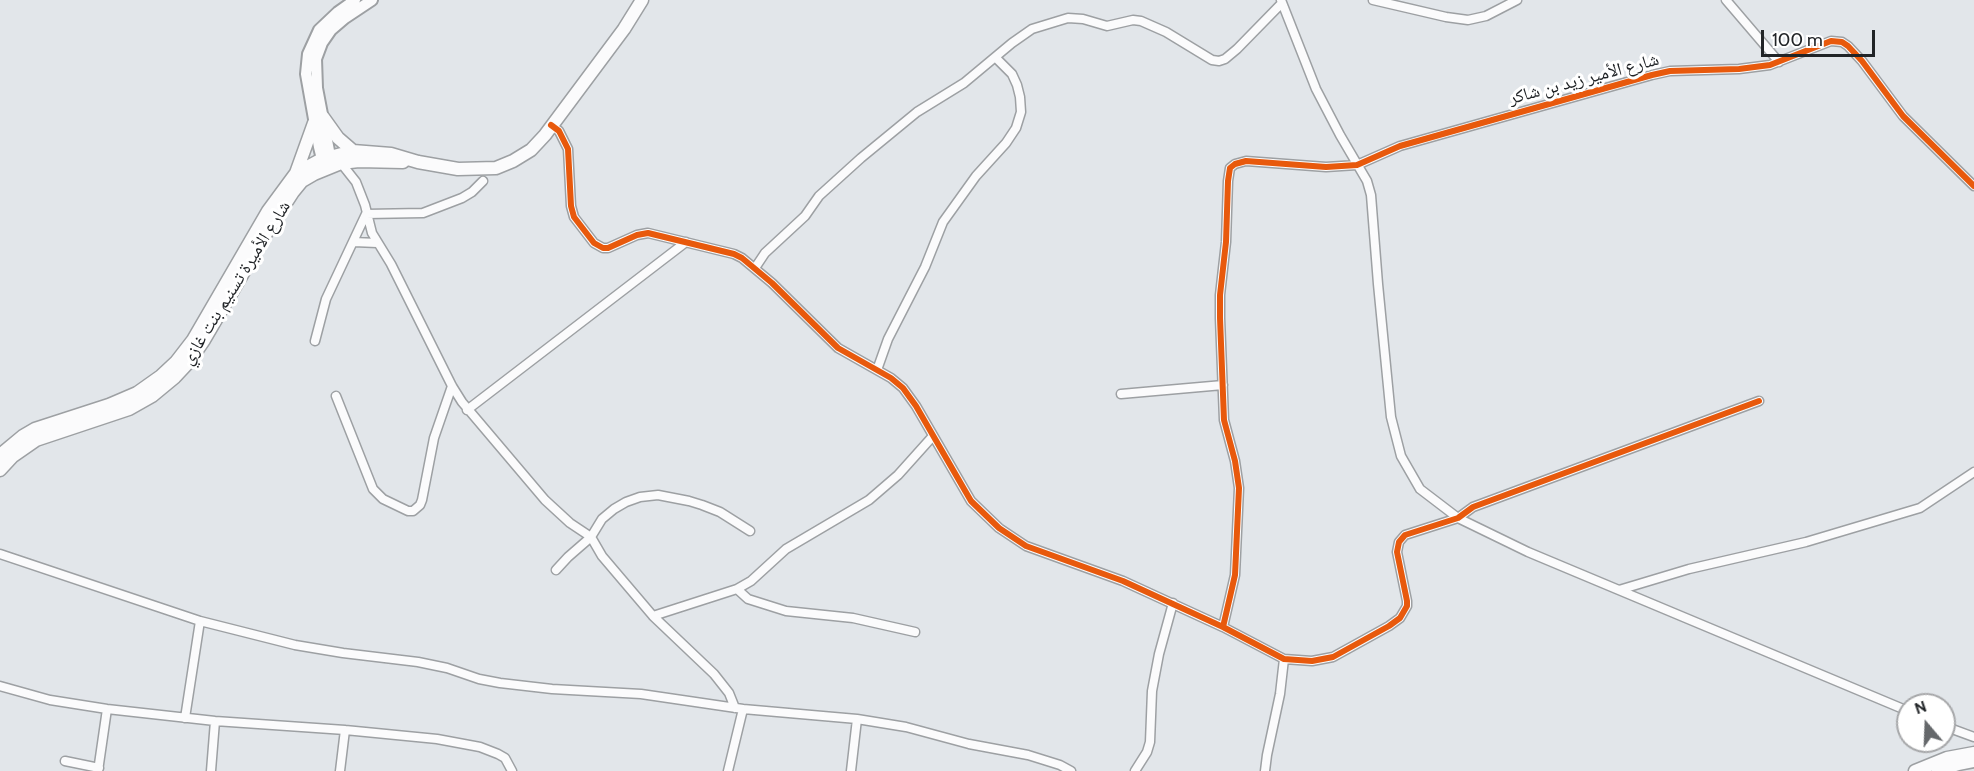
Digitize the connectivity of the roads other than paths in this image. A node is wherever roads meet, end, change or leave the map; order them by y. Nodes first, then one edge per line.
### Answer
1 (355, 0) edge
2 (372, 0) edge
3 (642, 0) edge
4 (1373, 0) edge
5 (1517, 0) edge
6 (1726, 0) edge
7 (1281, 2) edge
8 (996, 58) junction
9 (1779, 62) junction
10 (318, 120) junction
11 (551, 125) junction
12 (353, 151) junction
13 (329, 162) junction
14 (418, 162) junction
15 (1357, 165) junction
16 (296, 173) junction
17 (483, 181) dead end
18 (1974, 186) edge
19 (366, 214) junction
20 (354, 242) junction
21 (686, 242) junction
22 (377, 243) junction
23 (755, 268) junction
24 (315, 341) dead end
25 (877, 370) junction
26 (1223, 385) junction
27 (452, 386) junction
28 (1121, 394) dead end
29 (336, 396) dead end
30 (1759, 401) dead end
31 (467, 410) junction
32 (933, 436) junction
33 (0, 455) edge
34 (0, 470) edge
35 (1974, 472) edge
36 (1458, 518) junction
37 (750, 531) dead end
38 (591, 537) junction
39 (0, 554) edge
40 (556, 570) dead end
41 (737, 589) junction
42 (1619, 591) junction
43 (1173, 603) junction
44 (652, 616) junction
45 (200, 621) junction
46 (1223, 627) junction
47 (915, 632) dead end
48 (1284, 659) junction
49 (0, 686) edge
50 (1896, 706) edge
51 (107, 709) junction
52 (739, 709) junction
53 (185, 718) junction
54 (857, 719) junction
55 (215, 721) junction
56 (345, 730) junction
57 (1956, 730) edge
58 (1974, 737) edge
59 (1974, 753) edge
60 (65, 761) dead end
61 (1974, 761) edge
62 (98, 769) edge
63 (211, 771) edge
64 (340, 771) edge
65 (512, 771) edge
66 (728, 771) edge
67 (851, 771) edge
68 (1071, 771) edge
69 (1135, 771) edge
70 (1265, 771) edge
71 (1915, 771) edge
72 (1938, 771) edge

1 - 10 street
2 - 10 street
3 - 11 main road, شارع الأميرة تسنيم بنت غازي
4 - 5 street
6 - 9 street
7 - 8 street
7 - 15 street
8 - 23 street
8 - 25 street
9 - 15 street, شارع الأمير زيد بن شاكر
9 - 18 street, شارع الأمير زيد بن شاكر
10 - 12 main road
10 - 13 street
10 - 16 main road
11 - 14 main road, شارع الأميرة تسنيم بنت غازي
11 - 21 street
12 - 13 main road, شارع الأميرة تسنيم بنت غازي
12 - 14 main road, شارع الأميرة تسنيم بنت غازي
13 - 14 main road, شارع الأميرة تسنيم بنت غازي
13 - 16 main road, شارع الأميرة تسنيم بنت غازي
13 - 19 street
13 - 34 main road, شارع الأميرة تسنيم بنت غازي
15 - 26 street
15 - 36 street
16 - 33 main road, شارع الأميرة تسنيم بنت غازي
17 - 19 street
19 - 20 street
19 - 22 street
20 - 22 street
20 - 24 street
21 - 23 street
21 - 31 street
22 - 27 street
23 - 25 street
25 - 32 street
26 - 28 street
26 - 46 street
27 - 29 street
27 - 31 street
30 - 36 street
31 - 38 street
32 - 41 street
32 - 43 street
35 - 42 street
36 - 42 street
36 - 48 street
37 - 38 street
38 - 40 street
38 - 44 street
39 - 45 street
41 - 44 street
41 - 47 street
42 - 50 street
43 - 46 street
43 - 69 street
44 - 52 street
45 - 52 street
45 - 53 street
46 - 48 street
48 - 70 street
49 - 51 street
51 - 53 street
51 - 62 street
52 - 54 street
52 - 66 street
53 - 55 street
54 - 67 street
54 - 68 street
55 - 56 street
55 - 63 street
56 - 64 street
56 - 65 street
57 - 58 street
59 - 71 main road
60 - 62 street
61 - 72 main road

